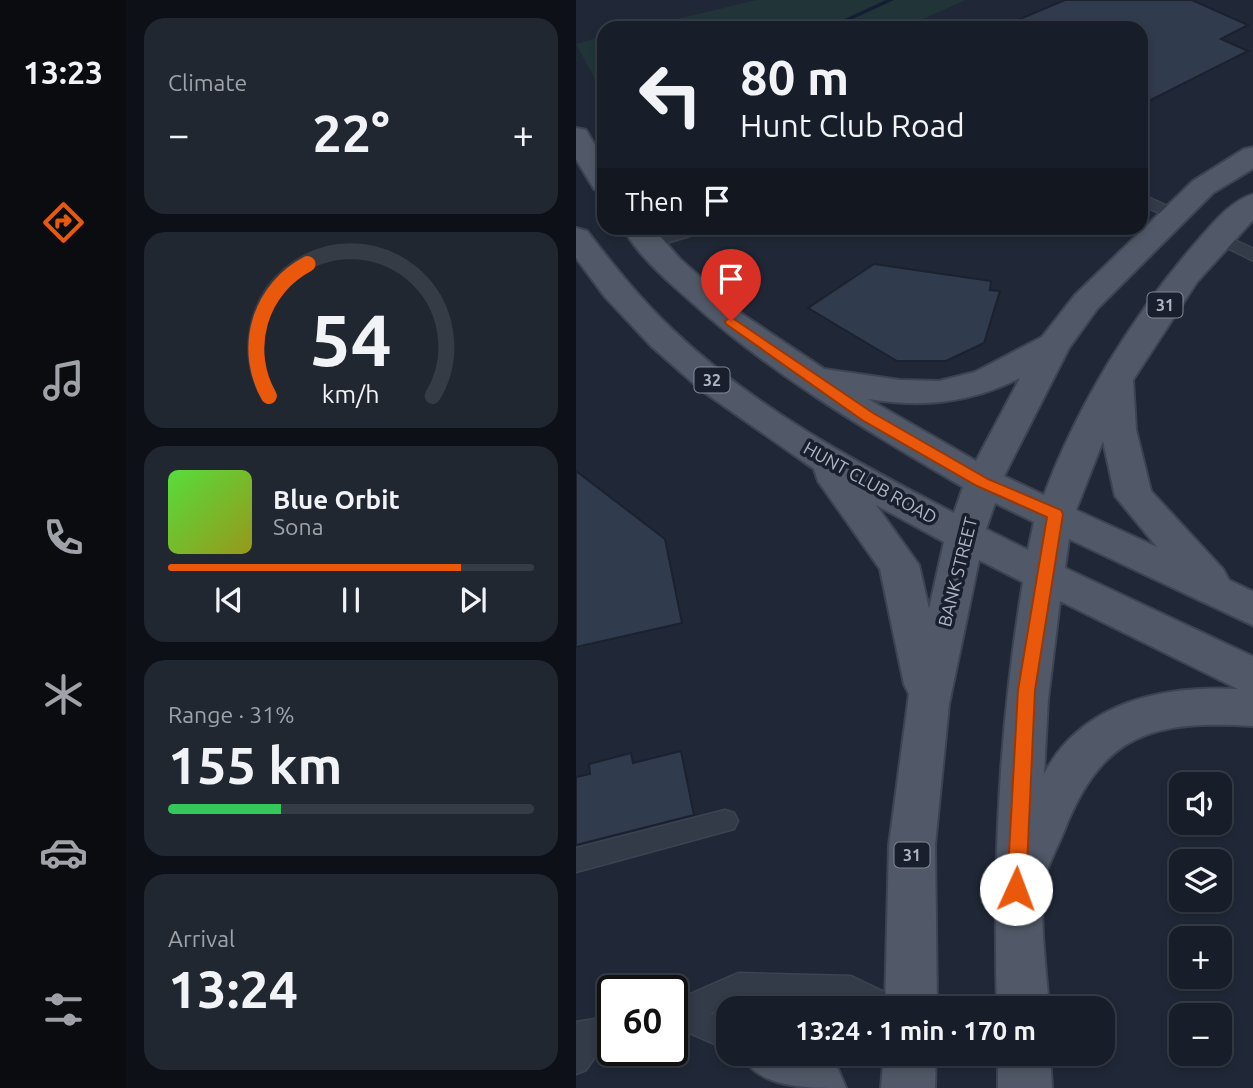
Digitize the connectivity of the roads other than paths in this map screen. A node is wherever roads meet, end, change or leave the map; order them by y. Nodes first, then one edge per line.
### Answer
1 (576, 136) edge
2 (1253, 155) edge
3 (597, 171) edge
4 (1148, 203) edge
5 (1253, 204) edge
6 (1173, 214) junction
7 (644, 235) edge
8 (1215, 236) junction
9 (584, 249) edge
10 (1253, 256) edge
11 (1054, 345) junction
12 (1118, 377) junction
13 (817, 380) junction
14 (817, 454) junction
15 (983, 482) junction
16 (1055, 514) junction
17 (965, 536) junction
18 (1045, 576) junction
19 (1239, 603) edge
20 (1253, 677) edge
21 (928, 704) junction
22 (1253, 708) edge
23 (725, 821) dead end
24 (576, 860) edge
25 (1016, 889) junction
26 (718, 996) edge
27 (863, 996) edge
28 (911, 996) edge
29 (1022, 996) edge
30 (716, 997) edge
31 (688, 1010) edge
32 (688, 1020) edge
33 (716, 1031) edge
34 (594, 1033) edge
35 (576, 1060) edge
36 (785, 1066) edge
37 (909, 1066) edge
38 (1024, 1066) edge
39 (819, 1088) edge
40 (908, 1088) edge
41 (1025, 1088) edge

1 - 3 main road
2 - 6 main road, BANK STREET / 31
4 - 6 lane
5 - 8 main road, 31
6 - 8 main road
6 - 11 main road, BANK STREET / 31
7 - 9 main road
7 - 13 main road
8 - 10 lane
8 - 12 main road, 31
9 - 14 main road, HUNT CLUB ROAD / 32
11 - 13 main road
11 - 15 main road, BANK STREET / 31
12 - 16 main road, 31
12 - 19 main road
13 - 15 main road
14 - 17 main road, HUNT CLUB ROAD / 32
14 - 21 main road
15 - 16 main road
15 - 17 main road, BANK STREET / 31
16 - 18 main road, 31
16 - 19 main road
17 - 18 main road, HUNT CLUB ROAD / 32
17 - 21 main road, BANK STREET / 31
18 - 20 main road, HUNT CLUB ROAD / 32
18 - 25 main road, 31
21 - 28 main road, BANK STREET / 31
22 - 25 main road
23 - 24 lane
25 - 29 main road, 31
26 - 27 lane
30 - 31 lane
32 - 33 lane
34 - 35 lane
36 - 39 main road
37 - 40 main road
38 - 41 main road

